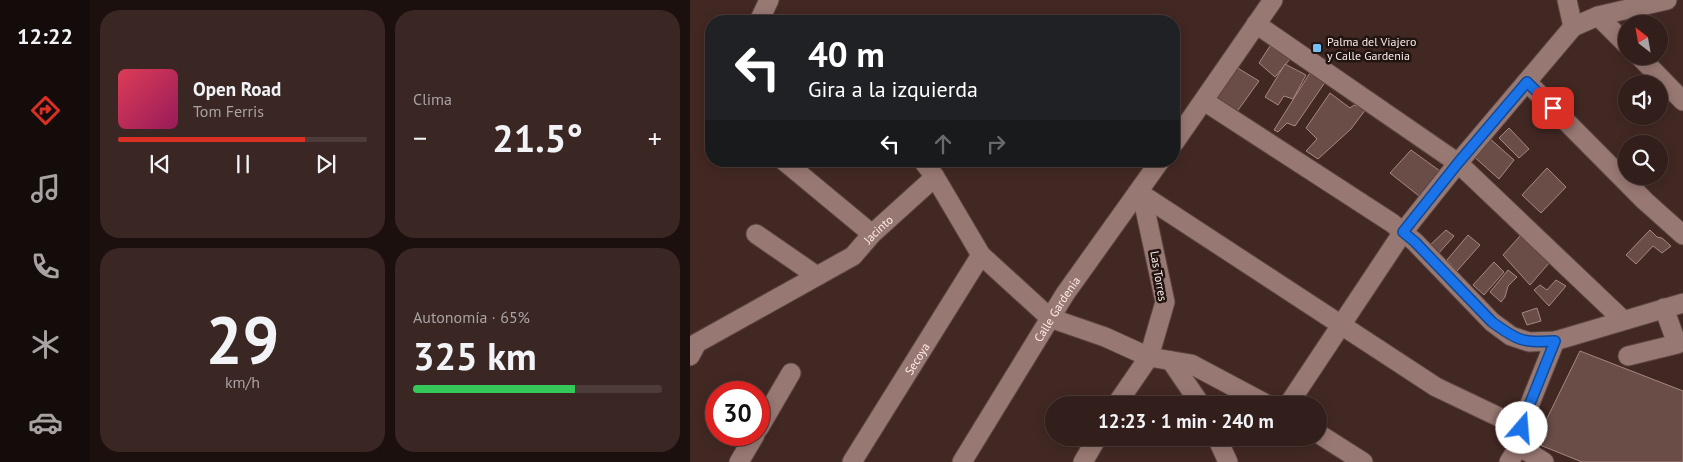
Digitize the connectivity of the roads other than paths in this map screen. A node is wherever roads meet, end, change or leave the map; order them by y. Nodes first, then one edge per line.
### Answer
1 (769, 0) edge
2 (1274, 0) edge
3 (1568, 0) edge
4 (1666, 0) edge
5 (762, 15) edge
6 (1598, 16) junction
7 (1256, 24) junction
8 (1573, 27) junction
9 (1618, 36) edge
10 (1648, 65) edge
11 (1527, 82) junction
12 (1204, 100) junction
13 (1683, 101) edge
14 (1180, 134) edge
15 (1458, 163) junction
16 (791, 167) edge
17 (928, 167) edge
18 (1156, 167) edge
19 (935, 177) junction
20 (1140, 194) junction
21 (1403, 232) junction
22 (756, 234) dead end
23 (872, 234) junction
24 (1683, 235) edge
25 (982, 255) junction
26 (817, 276) junction
27 (1683, 303) edge
28 (1664, 308) junction
29 (1050, 318) junction
30 (1623, 320) junction
31 (1342, 324) junction
32 (1555, 341) junction
33 (1680, 343) edge
34 (690, 356) edge
35 (1628, 356) dead end
36 (1149, 357) junction
37 (1171, 361) junction
38 (791, 373) dead end
39 (1122, 396) edge
40 (1196, 396) edge
41 (1251, 396) edge
42 (1294, 396) edge
43 (770, 409) edge
44 (1327, 443) edge
45 (1517, 445) edge
46 (748, 446) edge
47 (1092, 446) edge
48 (1339, 456) edge
49 (739, 462) edge
50 (852, 462) edge
51 (962, 462) edge
52 (1082, 462) edge
53 (1363, 462) edge
54 (1544, 462) edge

1 - 5 street
2 - 7 street
3 - 8 street
4 - 6 street
6 - 8 street
6 - 9 street
7 - 12 street
7 - 15 street
8 - 11 street
10 - 13 street
11 - 15 street
11 - 24 street
12 - 14 street
12 - 21 street
15 - 21 street
15 - 30 street
16 - 23 street
17 - 19 street
18 - 20 street, Calle Gardenia
19 - 23 street, Jacinto
19 - 25 street
20 - 29 street, Calle Gardenia
20 - 31 street
20 - 36 street, Las Torres
21 - 31 street
21 - 32 street
22 - 26 street
23 - 26 street, Jacinto
25 - 29 street
25 - 50 street, Secoya
26 - 34 street, Jacinto
27 - 28 street
28 - 30 street
28 - 33 street
29 - 36 street
29 - 51 street, Calle Gardenia
30 - 32 street
31 - 42 street
31 - 45 street
32 - 45 street
33 - 35 street
36 - 37 street
36 - 39 street, Las Torres
37 - 40 street
37 - 41 street
38 - 43 street
44 - 48 street
45 - 54 street
46 - 49 street
47 - 52 street
48 - 53 street

